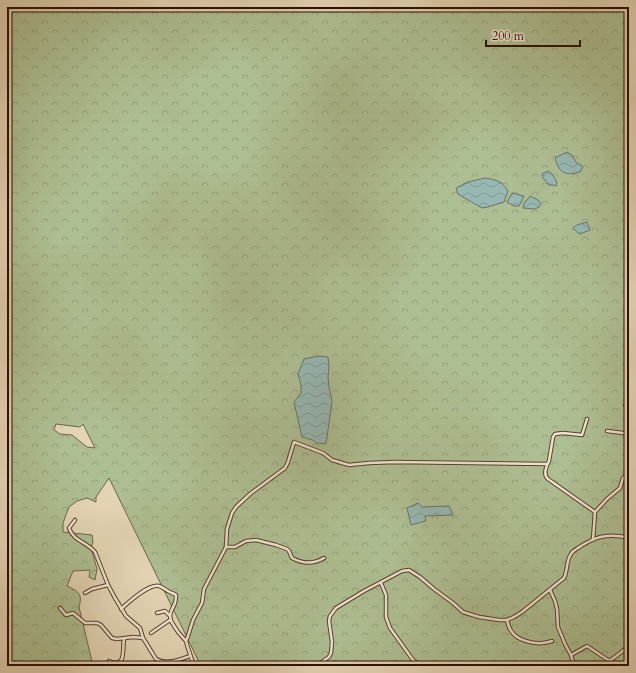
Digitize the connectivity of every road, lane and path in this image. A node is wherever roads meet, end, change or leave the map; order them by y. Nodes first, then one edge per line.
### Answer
1 (624, 405) dead end
2 (629, 411) edge
3 (629, 415) edge
4 (587, 419) dead end
5 (607, 431) dead end
6 (629, 436) edge
7 (547, 464) junction
8 (629, 476) edge
9 (595, 512) junction
10 (74, 520) dead end
11 (629, 538) edge
12 (593, 540) junction
13 (226, 546) junction
14 (324, 558) dead end
15 (381, 583) junction
16 (108, 585) junction
17 (550, 590) junction
18 (85, 593) dead end
19 (60, 608) dead end
20 (121, 609) junction
21 (157, 613) dead end
22 (170, 616) junction
23 (507, 620) junction
24 (171, 621) junction
25 (151, 633) dead end
26 (143, 638) junction
27 (124, 639) junction
28 (186, 640) junction
29 (552, 641) dead end
30 (629, 647) edge
31 (571, 655) junction
32 (190, 656) junction
33 (109, 661) dead end
34 (194, 666) edge
35 (316, 666) edge
36 (421, 666) edge
37 (574, 666) edge

1 - 2 street
3 - 6 street
4 - 7 street
5 - 6 street
7 - 9 street
7 - 13 street
8 - 9 street
9 - 12 street
10 - 16 street
11 - 12 street
12 - 17 street
13 - 14 street
13 - 28 street
15 - 23 street
15 - 35 street
15 - 36 street
16 - 18 street
16 - 20 street
17 - 23 street
17 - 31 street
19 - 27 street
20 - 22 street
20 - 26 street
21 - 22 street
22 - 24 street
23 - 29 street
24 - 25 street
24 - 28 street
26 - 27 street
26 - 32 street
27 - 33 street
28 - 32 street
30 - 31 street
31 - 37 street
32 - 34 street

